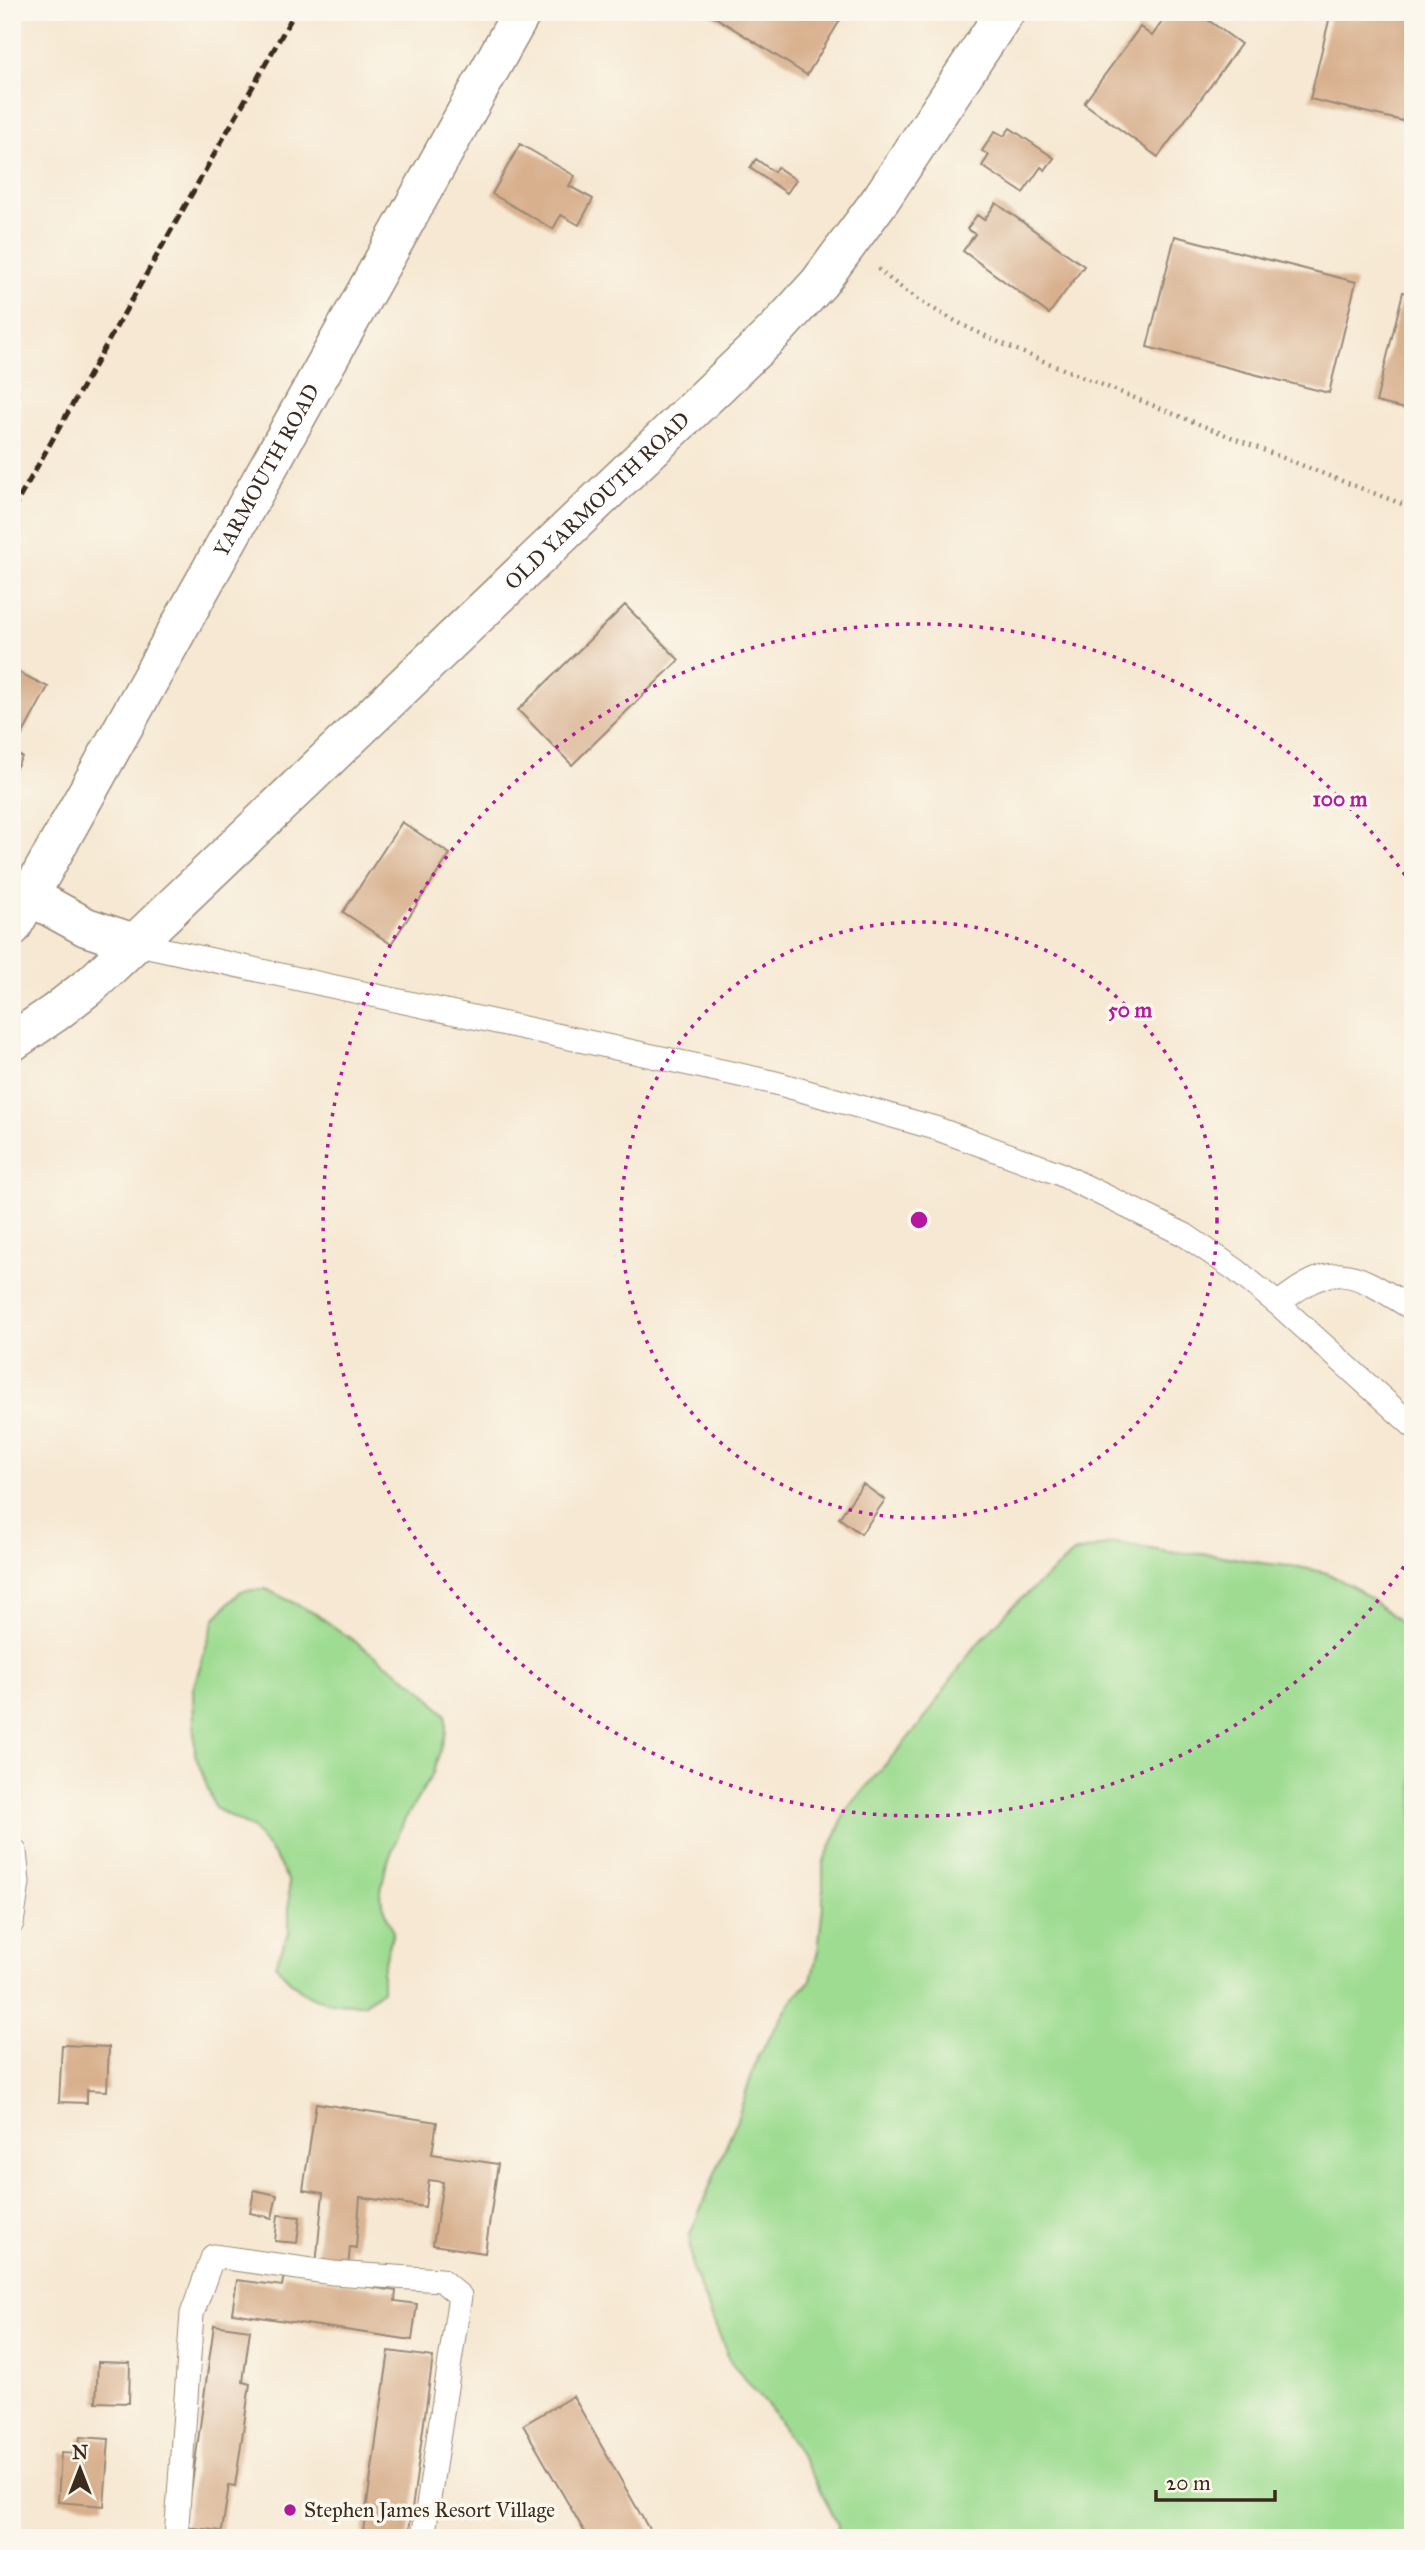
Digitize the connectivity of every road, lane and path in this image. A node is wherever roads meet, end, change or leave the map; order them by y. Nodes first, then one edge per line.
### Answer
1 (522, 12) edge
2 (1005, 12) edge
3 (849, 242) junction
4 (1413, 508) edge
5 (21, 912) edge
6 (134, 943) junction
7 (12, 1042) edge
8 (1278, 1304) junction
9 (1413, 1309) edge
10 (1413, 1426) edge
11 (12, 1849) edge
12 (12, 1923) edge
13 (176, 2538) edge
14 (423, 2538) edge

1 - 5 street, YARMOUTH ROAD
2 - 3 street, OLD YARMOUTH ROAD
3 - 4 path
3 - 6 street, OLD YARMOUTH ROAD
5 - 6 street
6 - 7 street, OLD YARMOUTH ROAD
6 - 8 lane
8 - 9 lane
8 - 10 lane
11 - 12 lane
13 - 14 lane

